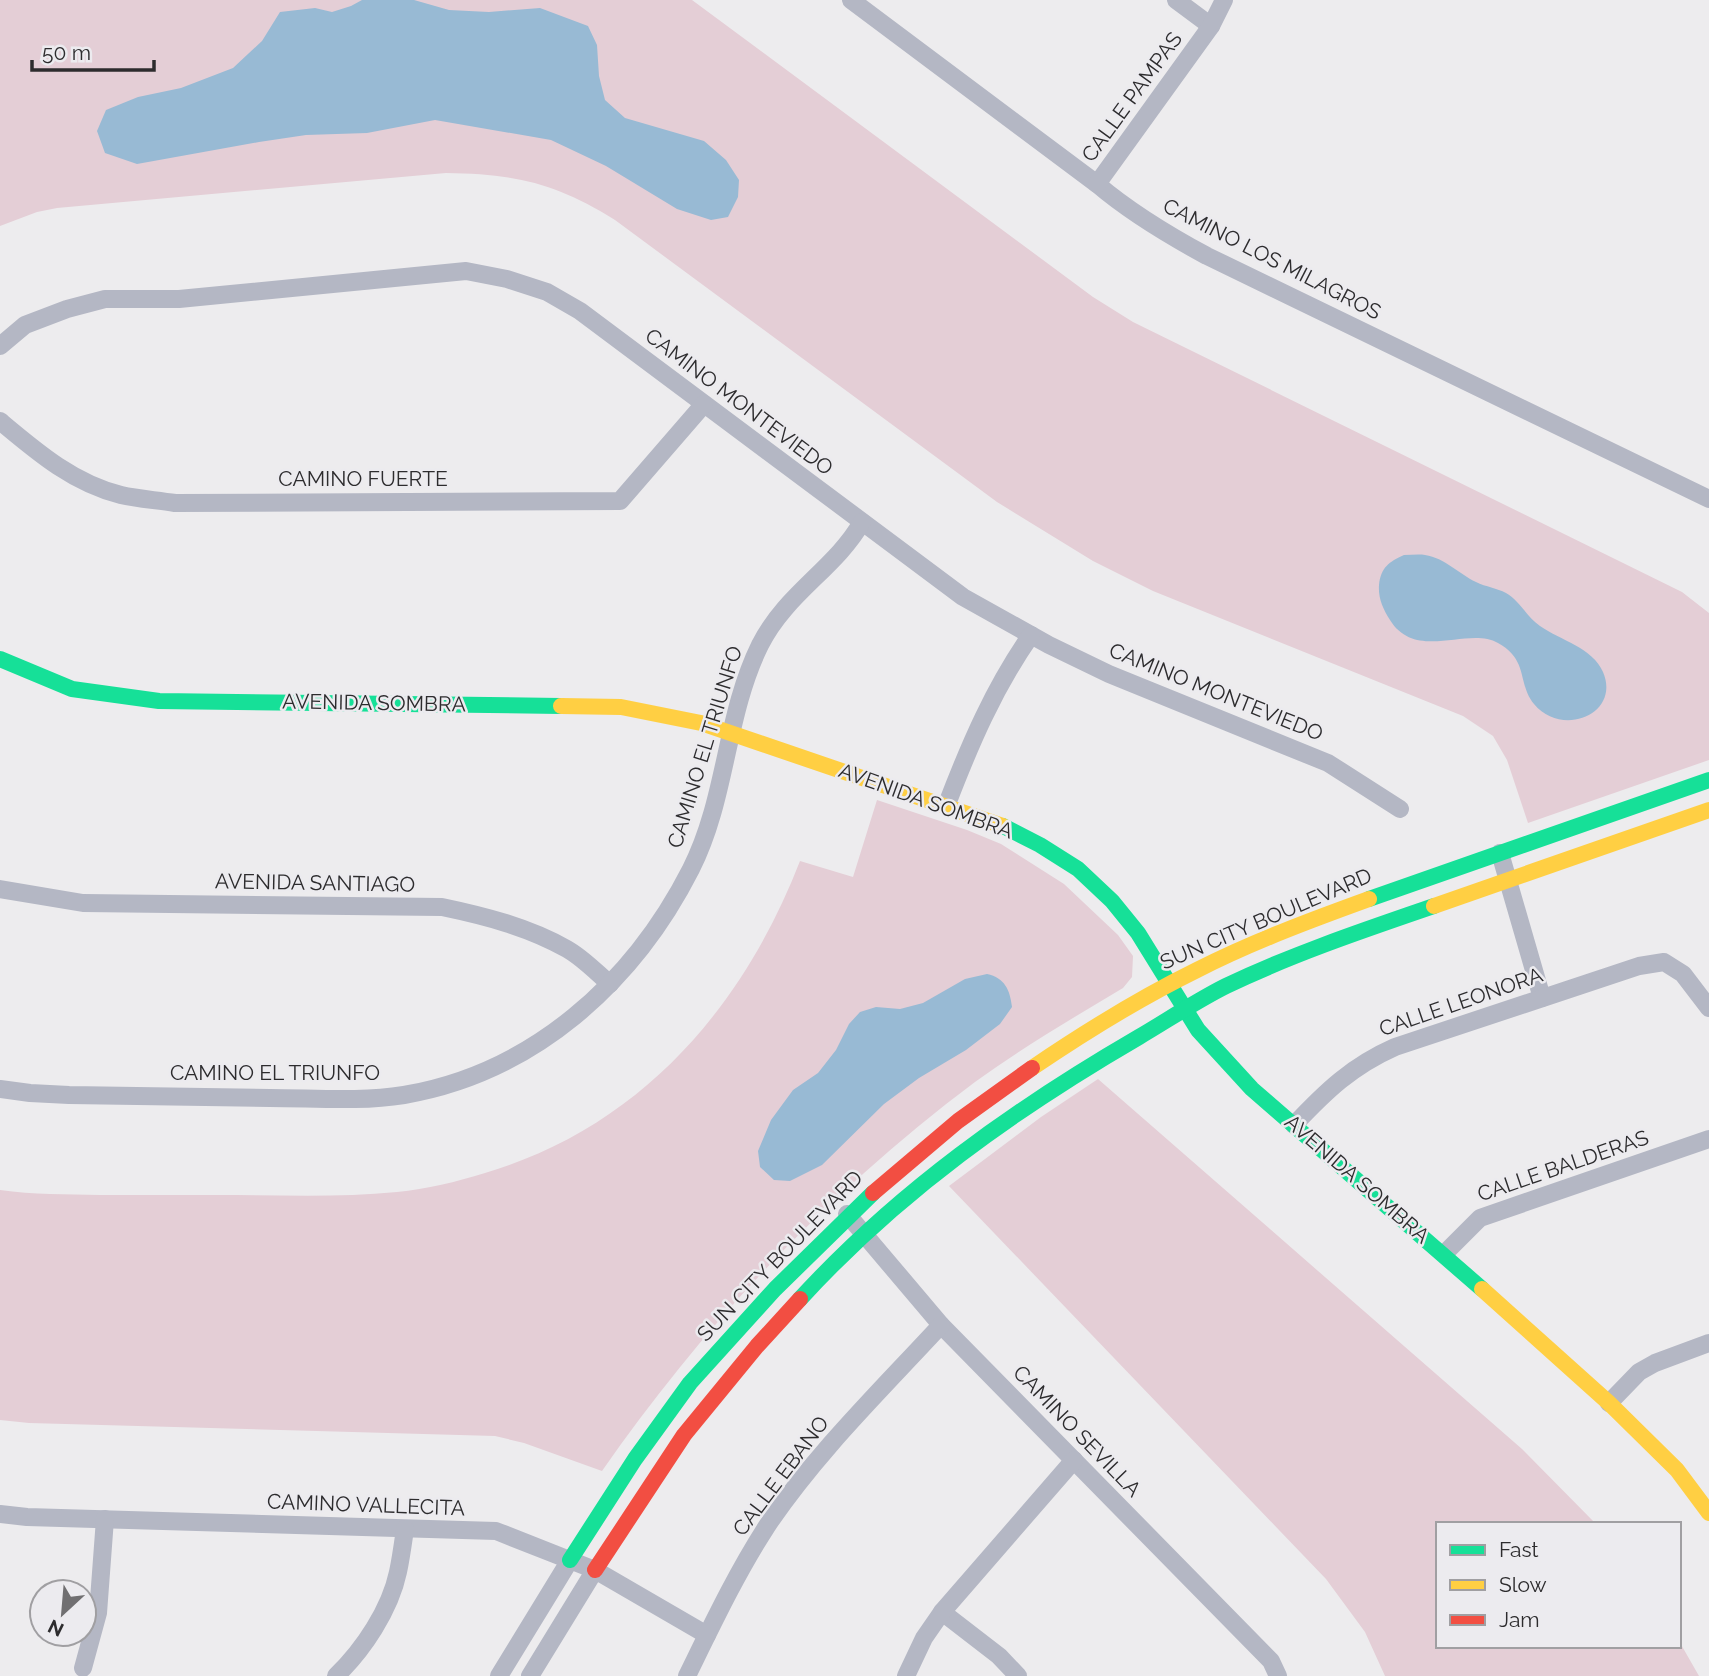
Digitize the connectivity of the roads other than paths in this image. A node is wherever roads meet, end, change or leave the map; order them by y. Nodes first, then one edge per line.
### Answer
1 (851, 0) edge
2 (1176, 0) edge
3 (1224, 0) edge
4 (1211, 26) junction
5 (1097, 184) junction
6 (0, 346) edge
7 (704, 404) junction
8 (0, 421) edge
9 (1709, 499) edge
10 (862, 522) junction
11 (1031, 635) junction
12 (0, 659) edge
13 (732, 733) junction
14 (1709, 780) edge
15 (947, 804) junction
16 (1400, 809) dead end
17 (1709, 810) edge
18 (1500, 853) junction
19 (1508, 881) junction
20 (0, 890) edge
21 (610, 984) junction
22 (1169, 984) junction
23 (1542, 998) junction
24 (1709, 1008) edge
25 (1185, 1011) junction
26 (0, 1088) edge
27 (1294, 1125) junction
28 (1709, 1139) edge
29 (847, 1214) junction
30 (866, 1235) junction
31 (1444, 1254) junction
32 (942, 1325) junction
33 (1709, 1343) edge
34 (1609, 1403) junction
35 (1074, 1460) junction
36 (1709, 1513) edge
37 (0, 1514) edge
38 (105, 1519) junction
39 (405, 1528) junction
40 (570, 1560) junction
41 (595, 1570) junction
42 (942, 1612) junction
43 (707, 1634) junction
44 (83, 1668) dead end
45 (336, 1676) edge
46 (499, 1676) edge
47 (530, 1676) edge
48 (687, 1676) edge
49 (906, 1676) edge
50 (1018, 1676) edge
51 (1278, 1676) edge

1 - 5 street, CAMINO LOS MILAGROS
2 - 4 street
3 - 4 street, CALLE PAMPAS
4 - 5 street, CALLE PAMPAS
5 - 9 street, CAMINO LOS MILAGROS
6 - 7 street, CAMINO MONTEVIEDO
7 - 8 street, CAMINO FUERTE
7 - 10 street, CAMINO MONTEVIEDO
10 - 11 street, CAMINO MONTEVIEDO
10 - 13 street, CAMINO EL TRIUNFO
11 - 15 street
11 - 16 street, CAMINO MONTEVIEDO
12 - 13 street, AVENIDA SOMBRA
13 - 15 street, AVENIDA SOMBRA
13 - 21 street, CAMINO EL TRIUNFO
14 - 18 street, SUN CITY BOULEVARD
15 - 22 street, AVENIDA SOMBRA
17 - 19 street, SUN CITY BOULEVARD
18 - 19 street
18 - 22 street, SUN CITY BOULEVARD
19 - 23 street
19 - 25 street, SUN CITY BOULEVARD
20 - 21 street, AVENIDA SANTIAGO
21 - 26 street, CAMINO EL TRIUNFO
22 - 25 street, AVENIDA SOMBRA
22 - 29 street, SUN CITY BOULEVARD
23 - 24 street, CALLE LEONORA
23 - 27 street, CALLE LEONORA
25 - 27 street, AVENIDA SOMBRA
25 - 30 street, SUN CITY BOULEVARD
27 - 31 street, AVENIDA SOMBRA
28 - 31 street, CALLE BALDERAS
29 - 30 street, CAMINO SEVILLA
29 - 40 street, SUN CITY BOULEVARD
30 - 32 street, CAMINO SEVILLA
30 - 41 street, SUN CITY BOULEVARD
31 - 34 street, AVENIDA SOMBRA
32 - 35 street, CAMINO SEVILLA
32 - 43 street, CALLE EBANO
33 - 34 street
34 - 36 street, AVENIDA SOMBRA
35 - 42 street
35 - 51 street, CAMINO SEVILLA
37 - 38 street, CAMINO VALLECITA
38 - 39 street, CAMINO VALLECITA
38 - 44 street
39 - 40 street, CAMINO VALLECITA
39 - 45 street
40 - 41 street, CAMINO VALLECITA
40 - 46 street, SUN CITY BOULEVARD
41 - 43 street, CAMINO VALLECITA
41 - 47 street, SUN CITY BOULEVARD
42 - 49 street
42 - 50 street
43 - 48 street, CALLE EBANO

